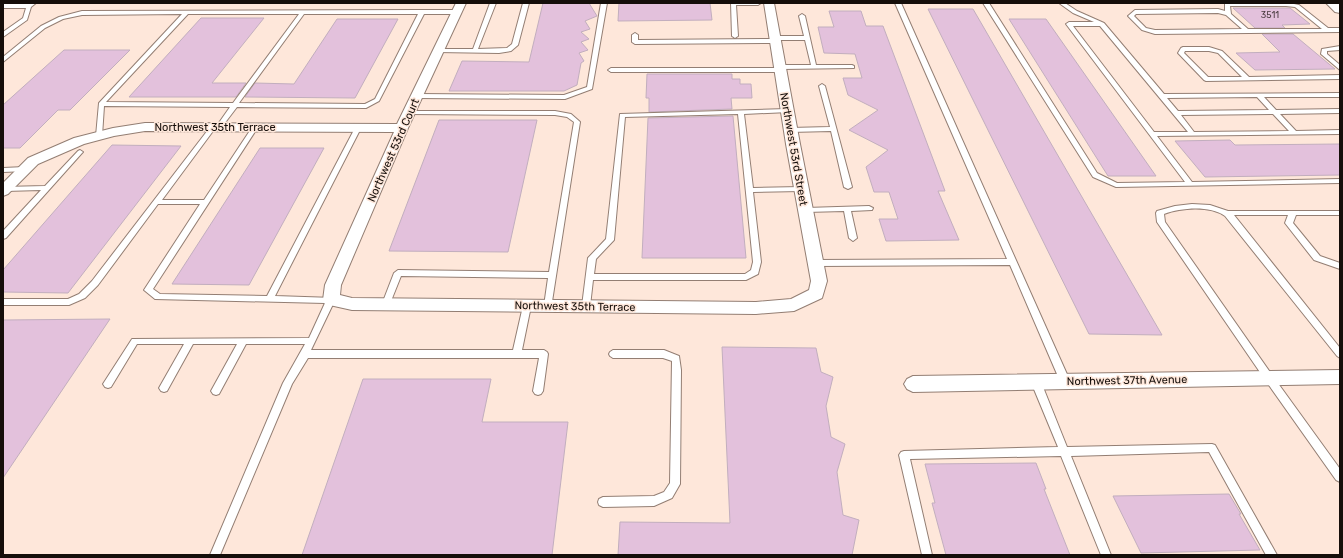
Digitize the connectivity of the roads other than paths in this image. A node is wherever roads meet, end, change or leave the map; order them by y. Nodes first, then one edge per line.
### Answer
1 (493, 3) edge
2 (526, 3) edge
3 (604, 3) edge
4 (732, 3) edge
5 (758, 3) edge
6 (769, 3) edge
7 (898, 3) edge
8 (986, 3) edge
9 (1062, 3) edge
10 (1333, 3) edge
11 (31, 5) edge
12 (3, 6) edge
13 (459, 8) edge
14 (1340, 9) edge
15 (422, 12) junction
16 (186, 13) junction
17 (302, 13) junction
18 (1228, 14) junction
19 (802, 16) dead end
20 (1102, 24) junction
21 (1327, 30) junction
22 (1340, 30) edge
23 (1247, 31) junction
24 (635, 35) dead end
25 (3, 36) edge
26 (735, 36) dead end
27 (807, 38) junction
28 (775, 40) junction
29 (1340, 48) edge
30 (439, 51) junction
31 (475, 51) junction
32 (3, 60) edge
33 (852, 66) dead end
34 (814, 67) junction
35 (1340, 68) edge
36 (780, 69) junction
37 (611, 70) dead end
38 (1340, 77) edge
39 (1247, 78) junction
40 (822, 86) dead end
41 (1258, 95) junction
42 (1340, 95) edge
43 (418, 96) junction
44 (1162, 96) junction
45 (101, 104) junction
46 (235, 105) junction
47 (787, 111) junction
48 (1340, 111) edge
49 (410, 112) junction
50 (741, 112) junction
51 (1274, 112) junction
52 (1176, 113) junction
53 (216, 127) junction
54 (255, 127) junction
55 (358, 128) junction
56 (402, 128) junction
57 (834, 129) junction
58 (790, 130) junction
59 (1340, 132) edge
60 (1295, 133) junction
61 (1152, 134) junction
62 (1193, 134) junction
63 (99, 136) junction
64 (80, 152) dead end
65 (29, 165) junction
66 (3, 170) edge
67 (1340, 181) edge
68 (1190, 184) junction
69 (848, 187) dead end
70 (47, 188) junction
71 (801, 189) junction
72 (4, 190) edge
73 (749, 190) junction
74 (156, 202) junction
75 (206, 202) junction
76 (869, 208) dead end
77 (847, 209) junction
78 (806, 210) junction
79 (1226, 213) junction
80 (1293, 213) junction
81 (1340, 213) edge
82 (3, 236) edge
83 (853, 238) dead end
84 (1012, 262) junction
85 (816, 263) junction
86 (1340, 266) edge
87 (553, 275) junction
88 (589, 277) junction
89 (816, 294) joint
90 (269, 299) junction
91 (331, 300) junction
92 (3, 302) edge
93 (386, 304) junction
94 (528, 306) junction
95 (548, 306) junction
96 (586, 306) junction
97 (190, 341) junction
98 (243, 341) junction
99 (311, 341) junction
100 (305, 354) junction
101 (517, 354) junction
102 (613, 354) dead end
103 (1340, 354) edge
104 (1340, 377) edge
105 (1269, 378) junction
106 (1065, 381) junction
107 (1036, 382) junction
108 (108, 384) dead end
109 (913, 384) dead end
110 (164, 388) dead end
111 (216, 391) dead end
112 (538, 391) dead end
113 (1064, 452) junction
114 (1340, 477) edge
115 (603, 502) dead end
116 (215, 555) edge
117 (927, 555) edge
118 (1106, 555) edge
119 (1272, 555) edge

1 - 31 lane
2 - 31 lane
3 - 43 lane
4 - 5 lane
4 - 26 lane
6 - 28 street, Northwest 53rd Street
7 - 84 lane
8 - 68 lane
9 - 20 lane
10 - 14 highway
11 - 12 lane
11 - 25 lane
13 - 15 lane
13 - 30 street, Northwest 53rd Court
15 - 17 lane
15 - 46 lane
16 - 17 lane
16 - 32 lane
16 - 45 lane
17 - 46 lane
18 - 21 lane
18 - 23 lane
18 - 23 lane
19 - 27 lane
20 - 44 lane
20 - 61 lane
21 - 22 lane
21 - 23 lane
24 - 28 lane
27 - 28 lane
27 - 34 lane
28 - 36 street, Northwest 53rd Street
29 - 35 lane
30 - 31 lane
30 - 43 street, Northwest 53rd Court
33 - 34 lane
34 - 36 lane
36 - 37 lane
36 - 47 street, Northwest 53rd Street
38 - 39 lane
39 - 39 lane
40 - 57 lane
41 - 42 lane
41 - 44 lane
41 - 51 lane
43 - 49 street, Northwest 53rd Court
44 - 52 lane
45 - 46 lane
45 - 63 lane
46 - 53 lane
47 - 50 lane
47 - 58 street, Northwest 53rd Street
48 - 51 lane
49 - 56 street, Northwest 53rd Court
49 - 87 lane
50 - 73 lane
50 - 88 lane
51 - 52 lane
51 - 60 lane
52 - 62 lane
53 - 54 street, Northwest 35th Terrace
53 - 63 street, Northwest 35th Terrace
53 - 74 lane
54 - 55 street, Northwest 35th Terrace
54 - 75 lane
55 - 56 street, Northwest 35th Terrace
55 - 90 lane
56 - 91 street, Northwest 53rd Court
57 - 58 lane
57 - 69 lane
58 - 71 street, Northwest 53rd Street
59 - 60 lane
60 - 62 lane
61 - 62 lane
61 - 68 lane
63 - 65 street, Northwest 35th Terrace
64 - 70 lane
65 - 66 lane
65 - 72 street
67 - 68 lane
70 - 72 lane
70 - 82 lane
71 - 73 lane
71 - 78 street, Northwest 53rd Street
73 - 88 lane
74 - 75 lane
74 - 92 lane
75 - 90 lane
76 - 77 lane
77 - 78 lane
77 - 83 lane
78 - 85 street, Northwest 53rd Street
79 - 80 lane
79 - 103 lane
79 - 105 lane
80 - 81 lane
80 - 86 lane
84 - 85 lane
84 - 106 lane
85 - 89 street, Northwest 53rd Street
87 - 93 lane
87 - 95 lane
88 - 96 lane
89 - 96 street, Northwest 35th Terrace
90 - 91 lane
91 - 93 street, Northwest 35th Terrace
91 - 99 lane
93 - 94 street, Northwest 35th Terrace
94 - 95 street, Northwest 35th Terrace
94 - 101 lane
95 - 96 street, Northwest 35th Terrace
97 - 98 lane
97 - 108 lane
97 - 110 lane
98 - 99 lane
98 - 111 lane
99 - 100 lane
100 - 101 lane
100 - 116 lane
101 - 112 lane
102 - 115 lane
104 - 105 street, Northwest 37th Avenue
105 - 106 street, Northwest 37th Avenue
105 - 114 lane
106 - 107 street, Northwest 37th Avenue
107 - 109 street, Northwest 37th Avenue
107 - 113 lane
113 - 117 lane
113 - 118 lane
113 - 119 lane

